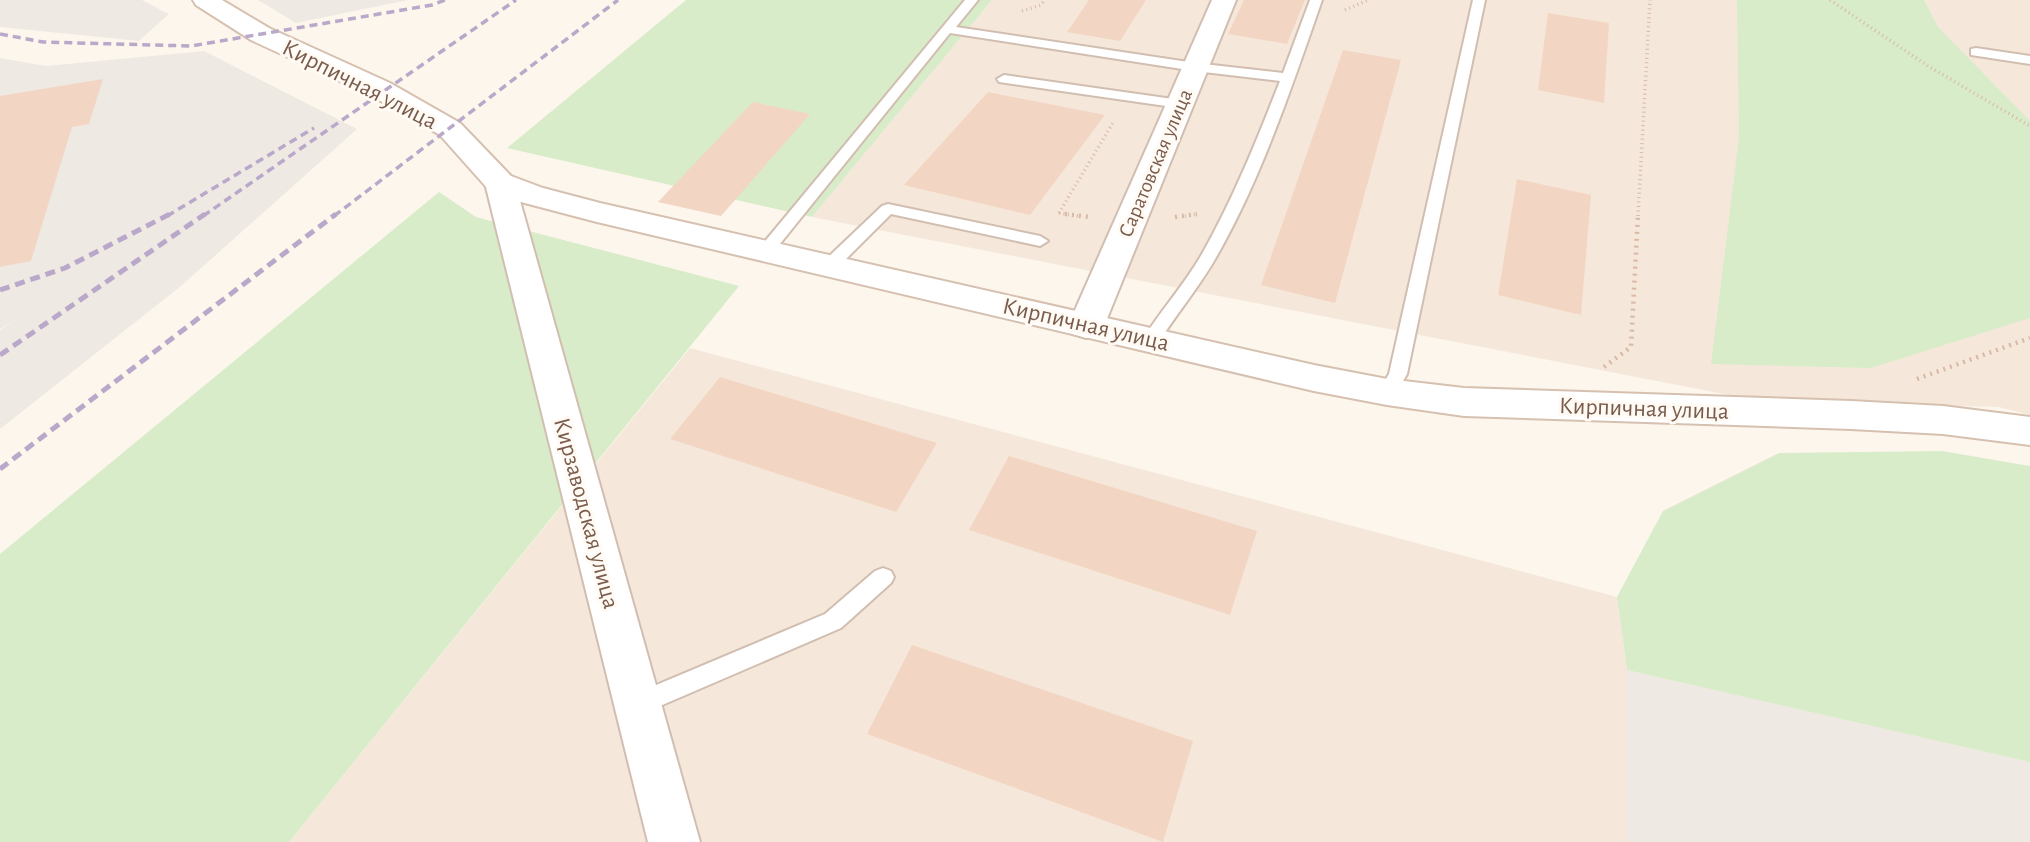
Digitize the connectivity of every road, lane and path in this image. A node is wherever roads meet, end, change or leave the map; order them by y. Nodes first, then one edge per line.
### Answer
1 (205, 0) edge
2 (972, 0) edge
3 (1224, 0) edge
4 (1316, 0) edge
5 (1479, 0) edge
6 (1650, 0) edge
7 (1830, 0) edge
8 (947, 29) junction
9 (1976, 52) dead end
10 (2030, 60) edge
11 (1195, 67) junction
12 (1287, 78) junction
13 (1004, 79) dead end
14 (1129, 97) junction
15 (1180, 104) junction
16 (2030, 126) edge
17 (500, 183) junction
18 (1040, 241) joint
19 (765, 251) junction
20 (830, 266) junction
21 (1086, 326) junction
22 (2030, 338) edge
23 (1152, 339) junction
24 (1602, 369) dead end
25 (1906, 383) dead end
26 (1387, 392) junction
27 (2030, 431) edge
28 (883, 577) dead end
29 (638, 704) junction
30 (674, 842) edge

1 - 17 street, Кирпичная улица
2 - 8 lane
3 - 11 street, Саратовская улица
4 - 12 lane
5 - 26 lane
6 - 24 path
7 - 16 path
8 - 11 lane
8 - 19 lane
9 - 10 lane
11 - 12 lane
11 - 15 street, Саратовская улица
12 - 23 lane
13 - 14 lane
14 - 15 lane
14 - 18 path
15 - 21 street, Саратовская улица
17 - 19 street, Кирпичная улица
17 - 29 street, Кирзаводская улица
18 - 20 lane
19 - 20 street, Кирпичная улица
20 - 21 street, Кирпичная улица
21 - 23 street, Кирпичная улица
22 - 25 path
23 - 26 street, Кирпичная улица
26 - 27 street, Кирпичная улица
28 - 29 lane
29 - 30 street, Кирзаводская улица

